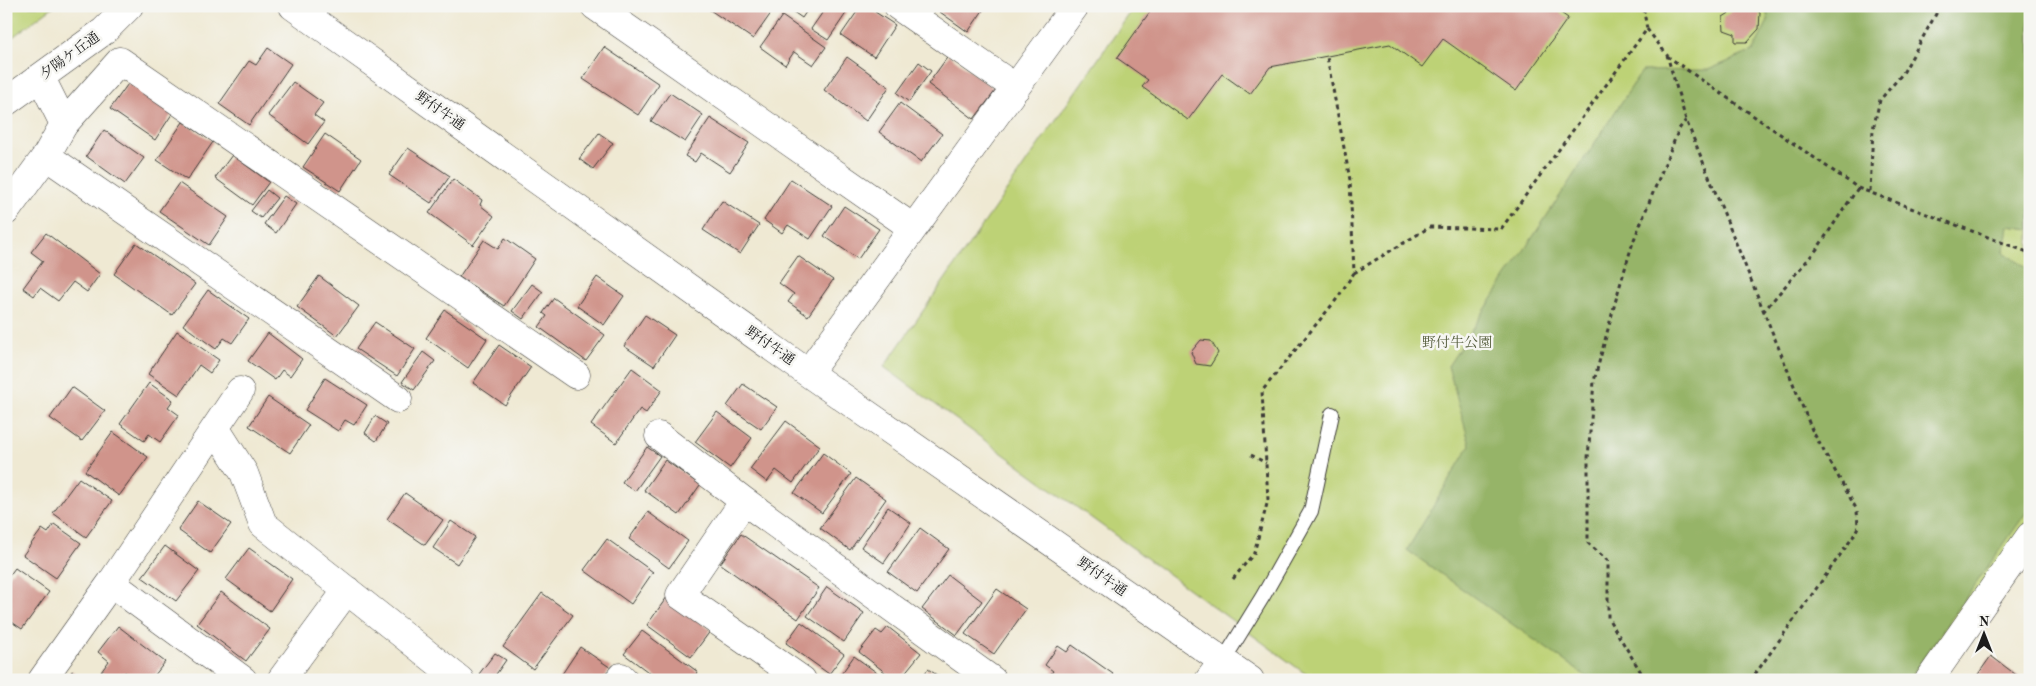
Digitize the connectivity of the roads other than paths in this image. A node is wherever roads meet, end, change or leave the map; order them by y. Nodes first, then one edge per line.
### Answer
1 (129, 6) edge
2 (294, 6) edge
3 (595, 6) edge
4 (898, 6) edge
5 (1075, 6) edge
6 (41, 78) junction
7 (1016, 88) junction
8 (6, 102) edge
9 (64, 124) junction
10 (46, 156) junction
11 (6, 211) edge
12 (914, 228) junction
13 (808, 373) junction
14 (576, 375) dead end
15 (240, 391) dead end
16 (398, 399) dead end
17 (1332, 414) dead end
18 (216, 429) junction
19 (660, 436) dead end
20 (744, 502) junction
21 (2030, 536) edge
22 (111, 583) junction
23 (347, 590) junction
24 (1216, 670) edge
25 (42, 680) edge
26 (243, 680) edge
27 (281, 680) edge
28 (460, 680) edge
29 (619, 680) edge
30 (624, 680) edge
31 (802, 680) edge
32 (992, 680) edge
33 (1250, 680) edge
34 (1929, 680) edge

1 - 6 street, 夕陽ケ丘通
2 - 13 street, 野付牛通
3 - 12 street
4 - 7 street
5 - 7 street
6 - 8 street, 夕陽ケ丘通
6 - 9 street
7 - 12 street
9 - 10 street
9 - 14 street
10 - 11 street
10 - 16 street
12 - 13 street
13 - 24 street, 野付牛通
15 - 18 street
17 - 24 lane
18 - 22 street
18 - 23 street
19 - 20 street
20 - 31 street
20 - 32 street
21 - 34 street
22 - 25 street
22 - 26 street
23 - 27 street
23 - 28 street
24 - 33 street, 野付牛通
29 - 30 street

